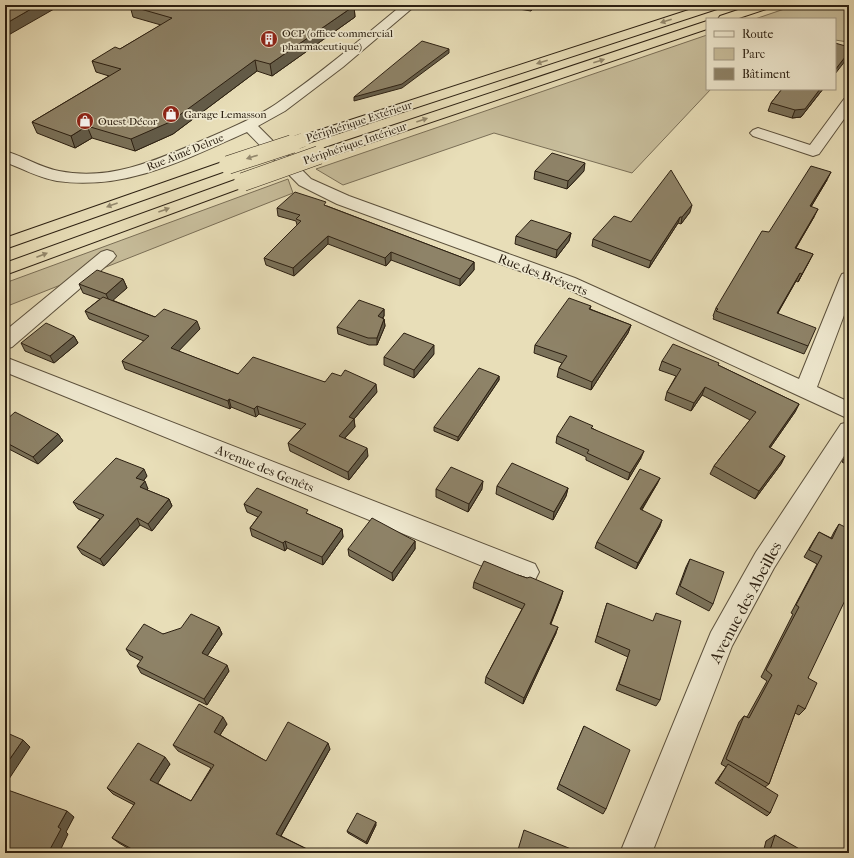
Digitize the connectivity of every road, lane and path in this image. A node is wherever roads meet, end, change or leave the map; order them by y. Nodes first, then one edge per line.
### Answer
1 (410, 5) edge
2 (716, 5) edge
3 (765, 5) edge
4 (727, 18) edge
5 (706, 25) edge
6 (849, 102) edge
7 (248, 126) junction
8 (758, 133) dead end
9 (5, 156) edge
10 (5, 244) edge
11 (107, 256) dead end
12 (5, 269) edge
13 (849, 278) edge
14 (5, 342) edge
15 (5, 364) edge
16 (805, 390) junction
17 (849, 411) edge
18 (849, 430) edge
19 (526, 572) dead end
20 (636, 853) edge

1 - 7 street, Rue Aimé Delrue
2 -> 10 highway, Périphérique Extérieur, bridge
3 - 4 highway
12 -> 5 highway, Périphérique Intérieur, bridge
6 - 8 street
7 - 9 street, Rue Aimé Delrue
7 - 16 street, Rue des Bréverts
11 - 14 street
13 - 16 street
15 - 19 street, Avenue des Genêts
16 - 17 street, Rue des Bréverts
18 - 20 street, Avenue des Abeilles

